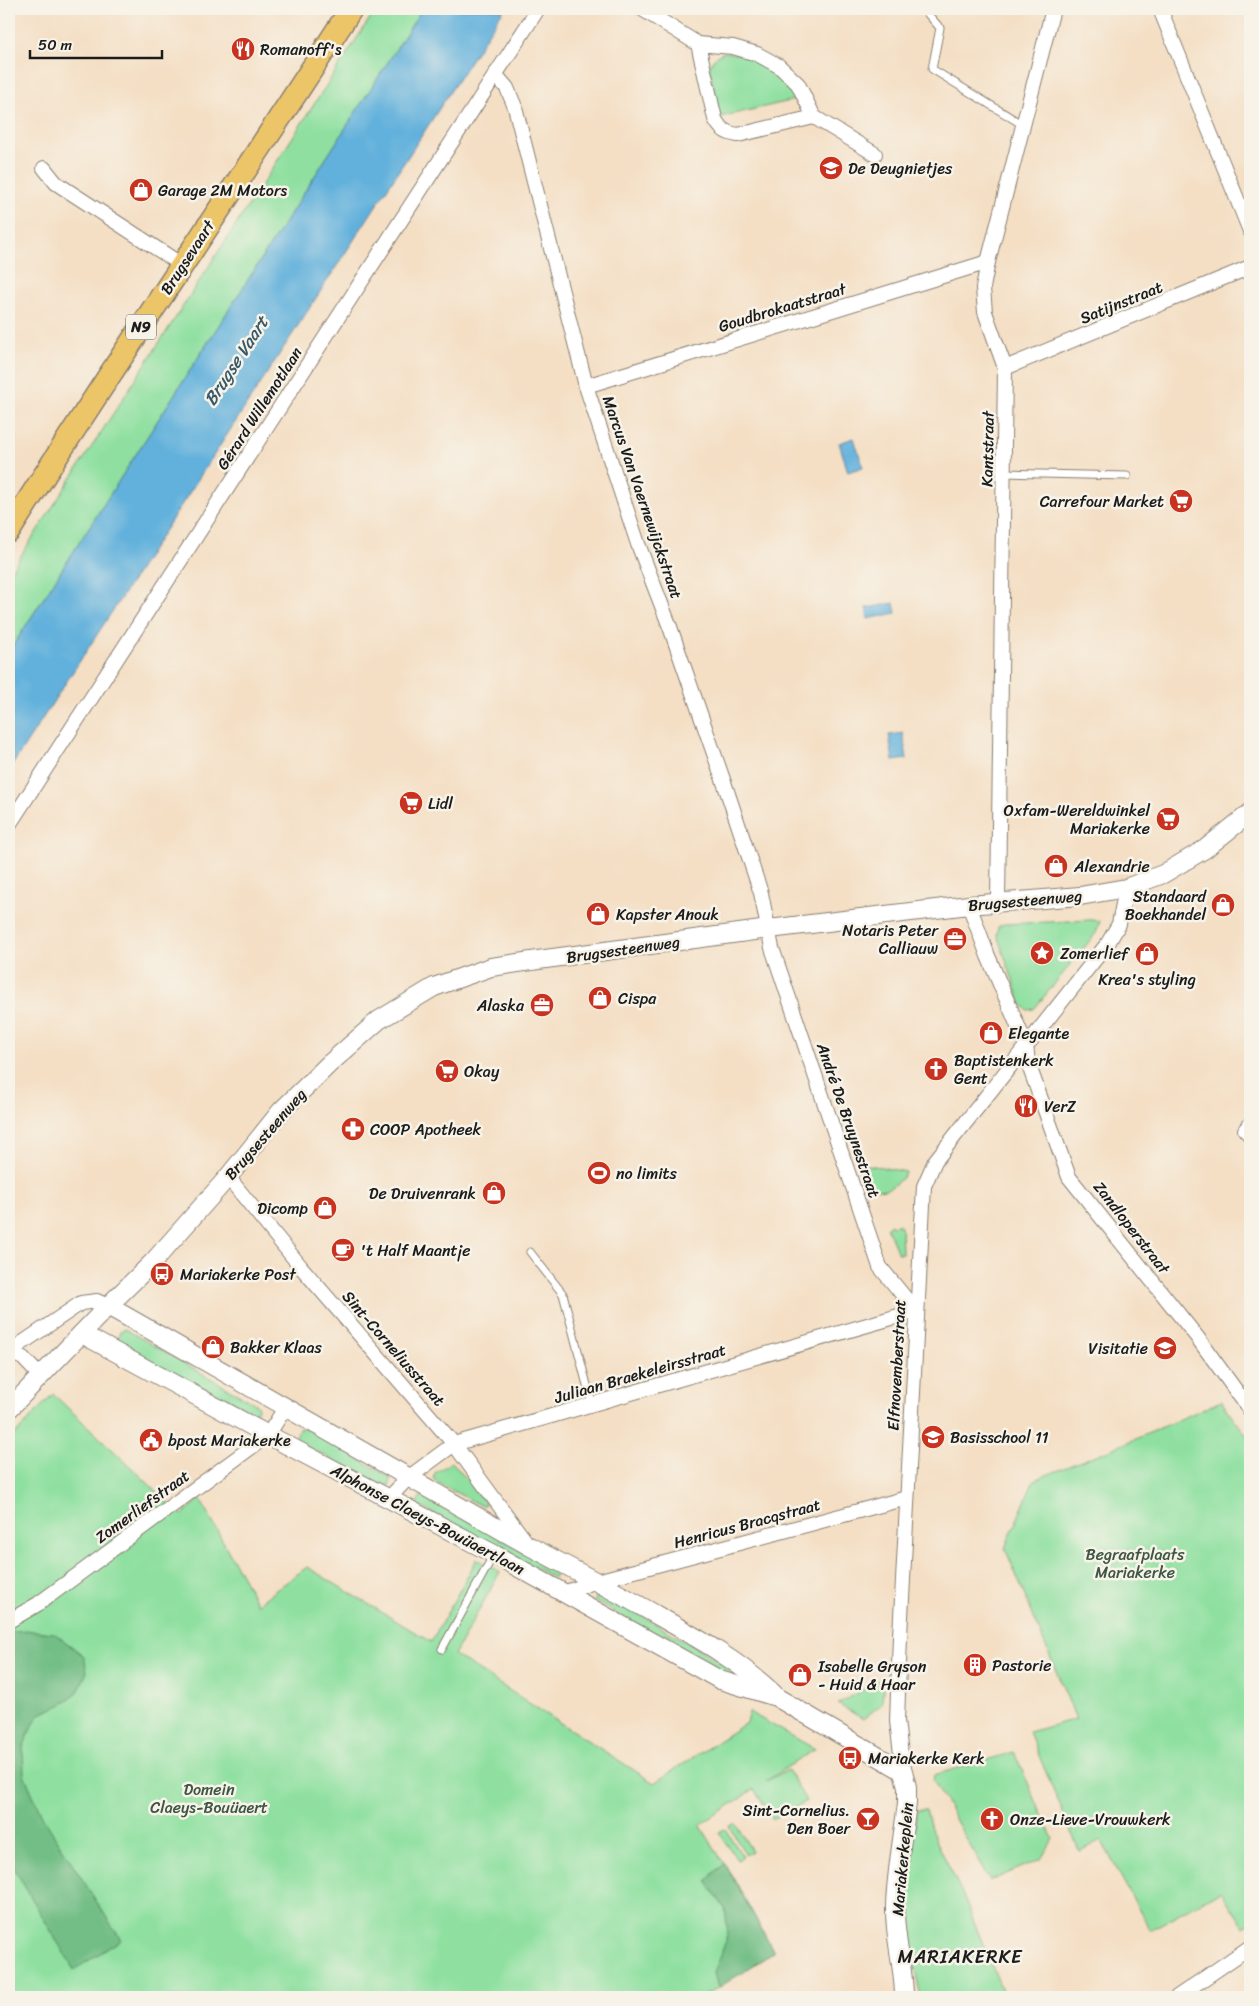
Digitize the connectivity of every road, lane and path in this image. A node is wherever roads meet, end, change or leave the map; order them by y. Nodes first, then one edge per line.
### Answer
1 (351, 9) edge
2 (538, 9) edge
3 (642, 9) edge
4 (1053, 9) edge
5 (1160, 9) edge
6 (926, 12) dead end
7 (698, 44) junction
8 (495, 74) junction
9 (814, 117) junction
10 (1023, 125) junction
11 (875, 154) dead end
12 (44, 168) dead end
13 (1250, 231) edge
14 (988, 262) junction
15 (182, 265) junction
16 (1250, 267) edge
17 (1005, 368) junction
18 (586, 386) junction
19 (1004, 474) junction
20 (1126, 476) dead end
21 (9, 531) edge
22 (1250, 813) edge
23 (9, 825) edge
24 (1126, 888) junction
25 (998, 902) junction
26 (969, 905) junction
27 (769, 929) junction
28 (1026, 1045) junction
29 (1250, 1124) edge
30 (1250, 1135) edge
31 (228, 1177) junction
32 (530, 1252) dead end
33 (108, 1306) junction
34 (916, 1311) junction
35 (82, 1334) junction
36 (9, 1352) edge
37 (40, 1376) junction
38 (1248, 1402) edge
39 (592, 1404) junction
40 (285, 1408) junction
41 (9, 1409) edge
42 (268, 1435) junction
43 (454, 1444) junction
44 (408, 1478) junction
45 (390, 1498) junction
46 (907, 1498) junction
47 (528, 1546) junction
48 (494, 1554) junction
49 (597, 1582) junction
50 (563, 1593) junction
51 (9, 1621) edge
52 (442, 1648) dead end
53 (776, 1696) junction
54 (898, 1721) joint
55 (903, 1770) junction
56 (1250, 1947) edge
57 (904, 1997) edge
58 (1177, 1997) edge

1 - 15 main road, Brugsevaart / N9
2 - 8 street, Gérard Willemotlaan
3 - 7 street
4 - 10 street, Kantstraat
5 - 13 street
6 - 10 lane
7 - 9 street
7 - 9 street
8 - 18 street, Marcus Van Vaernewijckstraat
8 - 23 street, Gérard Willemotlaan
9 - 11 street
10 - 14 street, Kantstraat
12 - 15 street
14 - 17 street, Kantstraat
14 - 18 street, Goudbrokaatstraat
15 - 21 main road, Brugsevaart / N9
16 - 17 street, Satijnstraat
17 - 19 street, Kantstraat
18 - 27 street, Marcus Van Vaernewijckstraat
19 - 20 lane
19 - 25 street, Kantstraat
22 - 24 street, Brugsesteenweg
24 - 25 street, Brugsesteenweg
24 - 28 street, Elfnovemberstraat
25 - 26 street, Brugsesteenweg
26 - 27 street, Brugsesteenweg
26 - 28 street, Zandloperstraat
27 - 31 street, Brugsesteenweg
27 - 34 street, André De Bruynestraat
28 - 34 street, Elfnovemberstraat
28 - 38 street, Zandloperstraat
29 - 30 street
31 - 33 street, Brugsesteenweg
31 - 43 street, Sint-Corneliusstraat
32 - 39 lane
33 - 35 street, Brugsesteenweg
33 - 36 street
33 - 40 street, Alphonse Claeys-Bouüaertlaan
34 - 39 street, Juliaan Braekeleirsstraat
34 - 46 street, Elfnovemberstraat
35 - 37 street, Brugsesteenweg
35 - 42 street, Alphonse Claeys-Bouüaertlaan
36 - 37 street
37 - 41 street, Brugsesteenweg
39 - 43 street, Juliaan Braekeleirsstraat
40 - 42 street, Zomerliefstraat
40 - 44 street, Alphonse Claeys-Bouüaertlaan
42 - 45 street, Alphonse Claeys-Bouüaertlaan
42 - 51 street, Zomerliefstraat
43 - 44 street, Juliaan Braekeleirsstraat
43 - 47 street, Sint-Corneliusstraat
44 - 45 street, Juliaan Braekeleirsstraat
44 - 47 street, Alphonse Claeys-Bouüaertlaan
45 - 48 street, Alphonse Claeys-Bouüaertlaan
46 - 49 street, Henricus Bracqstraat
46 - 54 street, Elfnovemberstraat
47 - 49 street, Alphonse Claeys-Bouüaertlaan
48 - 50 street, Alphonse Claeys-Bouüaertlaan
48 - 52 lane
49 - 50 street, Henricus Bracqstraat
49 - 53 street, Alphonse Claeys-Bouüaertlaan
50 - 53 street, Alphonse Claeys-Bouüaertlaan
53 - 55 street, Alphonse Claeys-Bouüaertlaan
54 - 55 street, Mariakerkeplein
55 - 57 street, Mariakerkeplein
56 - 58 street

